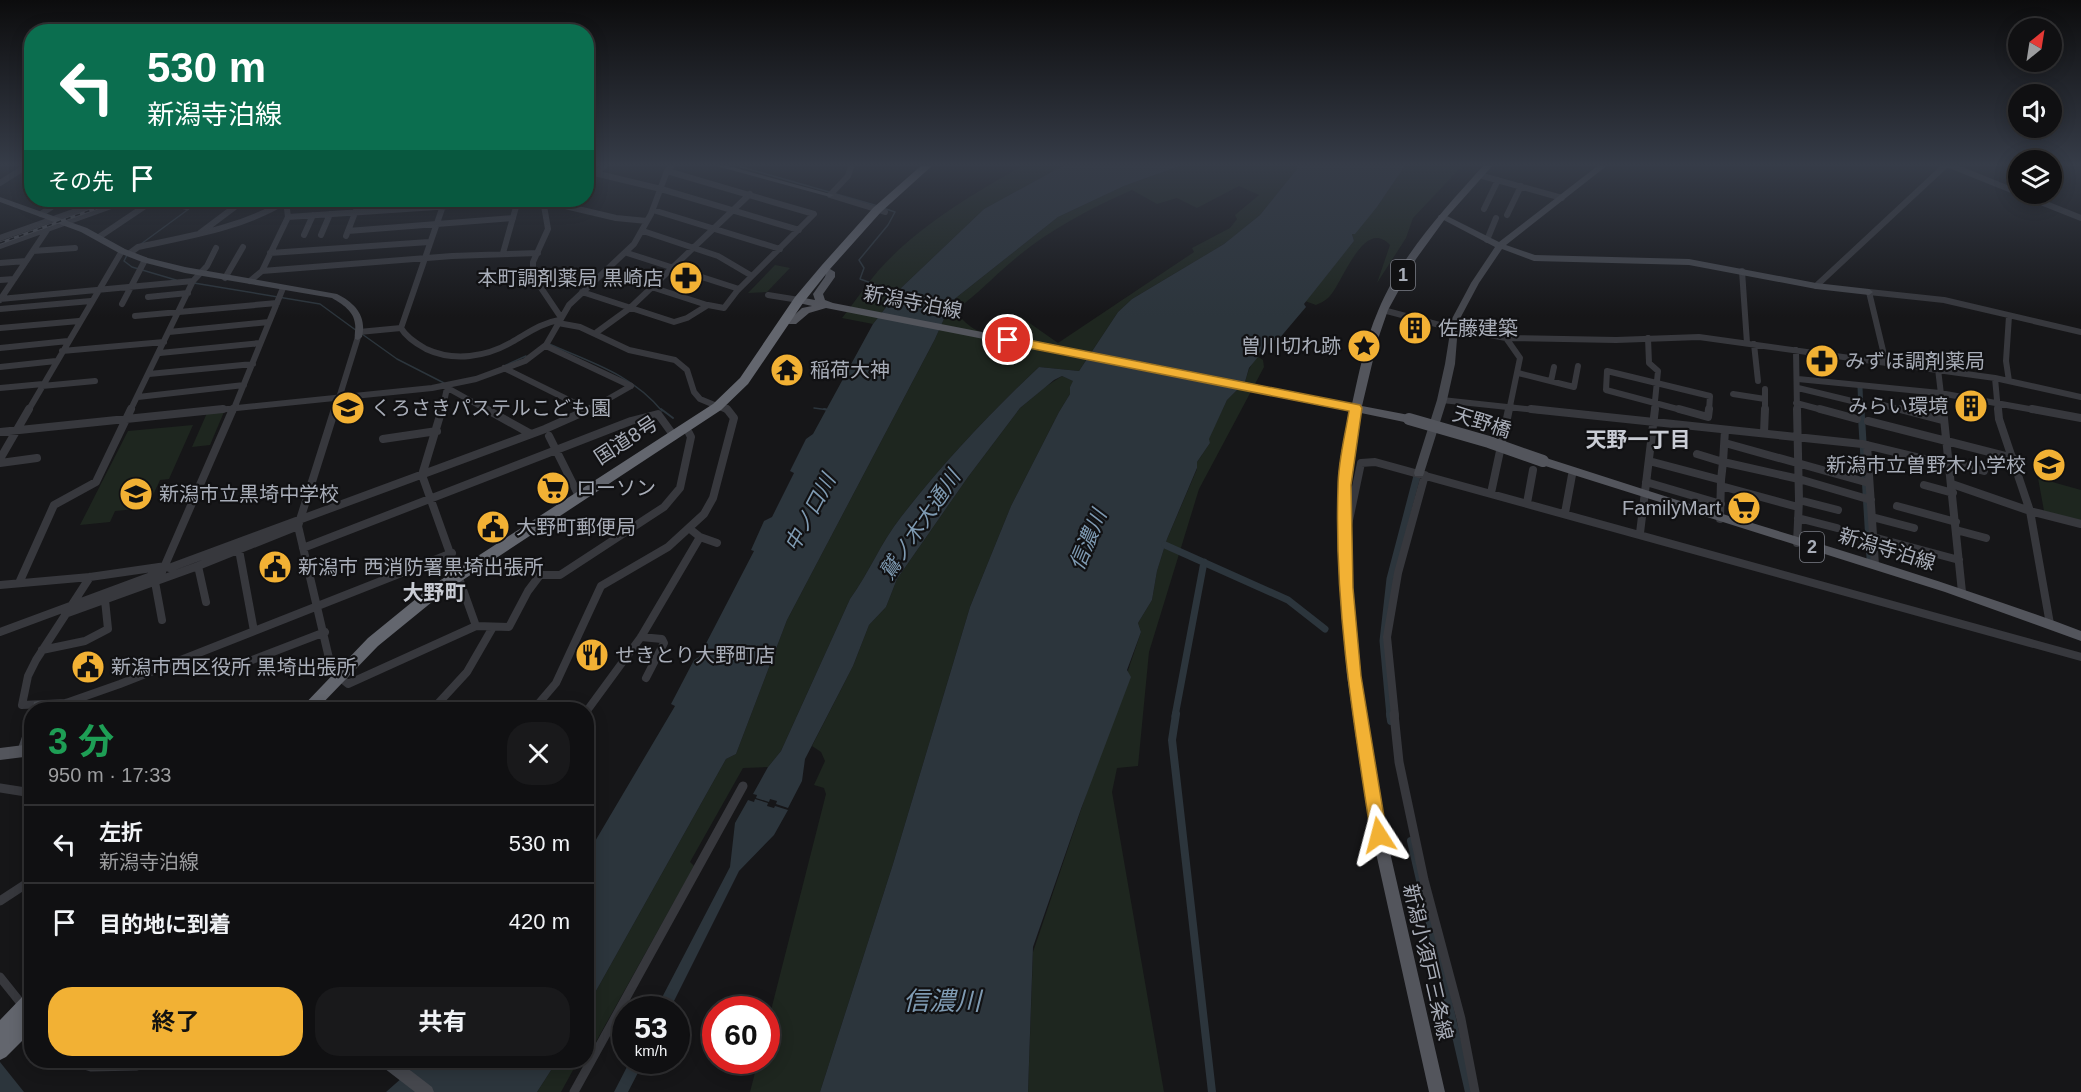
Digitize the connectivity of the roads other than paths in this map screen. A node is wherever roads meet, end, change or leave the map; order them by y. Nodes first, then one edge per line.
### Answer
1 (44, 215) edge
2 (63, 215) edge
3 (88, 215) edge
4 (132, 215) edge
5 (224, 215) edge
6 (263, 215) edge
7 (313, 215) joint
8 (330, 215) edge
9 (353, 215) edge
10 (440, 215) edge
11 (514, 215) edge
12 (545, 215) edge
13 (604, 215) edge
14 (650, 215) edge
15 (669, 215) edge
16 (730, 215) edge
17 (748, 215) edge
18 (813, 215) edge
19 (878, 215) edge
20 (878, 215) edge
21 (1540, 215) edge
22 (1892, 215) edge
23 (288, 217) joint
24 (1442, 217) joint
25 (54, 218) junction
26 (513, 218) junction
27 (1496, 218) dead end
28 (647, 221) junction
29 (66, 223) junction
30 (437, 224) junction
31 (715, 229) junction
32 (47, 230) junction
33 (799, 230) junction
34 (643, 231) junction
35 (198, 234) junction
36 (304, 235) dead end
37 (321, 235) dead end
38 (99, 237) junction
39 (0, 238) edge
40 (1487, 240) junction
41 (429, 242) junction
42 (0, 246) edge
43 (1500, 246) junction
44 (243, 247) dead end
45 (75, 248) dead end
46 (216, 248) dead end
47 (694, 248) junction
48 (780, 249) junction
49 (33, 251) junction
50 (126, 252) junction
51 (270, 253) junction
52 (503, 253) junction
53 (538, 253) junction
54 (627, 253) junction
55 (425, 259) junction
56 (145, 260) junction
57 (26, 261) junction
58 (0, 263) edge
59 (673, 268) junction
60 (262, 271) junction
61 (1742, 271) junction
62 (200, 272) junction
63 (605, 272) junction
64 (830, 272) junction
65 (752, 276) junction
66 (225, 278) junction
67 (14, 279) junction
68 (0, 280) edge
69 (193, 281) junction
70 (250, 281) junction
71 (1816, 286) junction
72 (651, 287) junction
73 (131, 288) junction
74 (283, 288) junction
75 (739, 289) junction
76 (97, 291) junction
77 (582, 292) junction
78 (1869, 292) junction
79 (188, 293) junction
80 (768, 295) dead end
81 (148, 297) dead end
82 (0, 299) edge
83 (91, 301) junction
84 (802, 301) junction
85 (277, 303) junction
86 (122, 304) dead end
87 (707, 305) junction
88 (835, 307) junction
89 (630, 308) junction
90 (0, 309) edge
91 (1383, 310) junction
92 (179, 311) junction
93 (135, 316) dead end
94 (2008, 316) junction
95 (559, 319) junction
96 (79, 321) junction
97 (269, 322) junction
98 (792, 322) junction
99 (0, 328) edge
100 (401, 328) junction
101 (1451, 328) junction
102 (169, 332) junction
103 (597, 332) junction
104 (2081, 332) edge
105 (358, 334) junction
106 (1506, 338) junction
107 (1648, 338) junction
108 (68, 341) junction
109 (165, 342) junction
110 (260, 343) junction
111 (1750, 344) junction
112 (546, 346) junction
113 (0, 348) edge
114 (1796, 350) junction
115 (62, 351) junction
116 (160, 353) junction
117 (56, 361) junction
118 (1886, 363) junction
119 (253, 364) junction
120 (1578, 366) dead end
121 (0, 367) edge
122 (1554, 367) dead end
123 (504, 368) junction
124 (1938, 369) junction
125 (1518, 373) junction
126 (149, 374) junction
127 (1995, 378) junction
128 (95, 381) dead end
129 (1551, 381) junction
130 (1758, 381) dead end
131 (2009, 381) junction
132 (1657, 382) junction
133 (1798, 383) junction
134 (42, 385) junction
135 (244, 385) junction
136 (445, 387) junction
137 (0, 388) edge
138 (1765, 389) dead end
139 (1940, 393) junction
140 (1733, 394) dead end
141 (138, 397) junction
142 (337, 397) junction
143 (2081, 397) edge
144 (1765, 399) junction
145 (1442, 400) junction
146 (1856, 402) dead end
147 (1796, 403) junction
148 (1656, 404) junction
149 (1879, 404) dead end
150 (1997, 404) junction
151 (1510, 406) junction
152 (722, 407) junction
153 (1354, 407) junction
154 (233, 409) junction
155 (589, 410) junction
156 (2081, 418) edge
157 (1409, 419) joint
158 (1857, 419) dead end
159 (127, 420) junction
160 (1942, 420) junction
161 (1868, 421) dead end
162 (1653, 423) junction
163 (1725, 430) junction
164 (15, 431) junction
165 (437, 431) junction
166 (0, 432) edge
167 (689, 433) junction
168 (531, 434) junction
169 (1764, 434) junction
170 (674, 435) junction
171 (549, 436) dead end
172 (1797, 438) junction
173 (383, 439) dead end
174 (1946, 440) junction
175 (1725, 443) junction
176 (4, 445) edge
177 (1867, 445) junction
178 (557, 451) junction
179 (1697, 453) dead end
180 (38, 458) dead end
181 (2013, 458) junction
182 (0, 459) edge
183 (1543, 461) joint
184 (1649, 461) junction
185 (1723, 462) junction
186 (0, 463) edge
187 (1949, 463) junction
188 (1799, 464) junction
189 (1984, 469) dead end
190 (1533, 470) dead end
191 (1422, 474) junction
192 (422, 475) junction
193 (1572, 475) dead end
194 (1799, 479) junction
195 (1646, 482) junction
196 (1721, 483) junction
197 (1869, 483) junction
198 (1952, 484) junction
199 (1924, 485) dead end
200 (1491, 493) junction
201 (1953, 493) junction
202 (579, 496) junction
203 (1645, 496) junction
204 (430, 499) junction
205 (1871, 500) junction
206 (1527, 503) junction
207 (1799, 503) junction
208 (1721, 504) junction
209 (1897, 507) dead end
210 (1838, 510) dead end
211 (2030, 511) junction
212 (1564, 513) junction
213 (1872, 517) junction
214 (1798, 518) junction
215 (1720, 519) junction
216 (299, 523) junction
217 (2081, 524) edge
218 (1956, 526) junction
219 (1344, 527) junction
220 (1838, 528) dead end
221 (1914, 528) dead end
222 (690, 529) junction
223 (1640, 533) junction
224 (700, 537) junction
225 (1873, 537) junction
226 (1986, 538) dead end
227 (717, 543) dead end
228 (1797, 543) junction
229 (303, 548) junction
230 (239, 550) junction
231 (452, 553) junction
232 (1959, 560) junction
233 (1875, 565) junction
234 (166, 566) junction
235 (198, 566) junction
236 (90, 577) junction
237 (460, 578) junction
238 (155, 582) junction
239 (19, 583) junction
240 (0, 585) edge
241 (1962, 592) junction
242 (105, 600) junction
243 (206, 602) dead end
244 (71, 605) junction
245 (318, 606) junction
246 (65, 614) junction
247 (162, 620) dead end
248 (2050, 624) junction
249 (476, 626) junction
250 (493, 627) junction
251 (0, 632) edge
252 (254, 632) junction
253 (325, 632) junction
254 (2081, 636) edge
255 (641, 637) junction
256 (42, 650) junction
257 (2081, 657) edge
258 (239, 665) dead end
259 (646, 678) dead end
260 (341, 679) junction
261 (69, 702) edge
262 (315, 702) edge
263 (324, 702) edge
264 (439, 702) edge
265 (540, 702) edge
266 (593, 702) edge
267 (24, 705) edge
268 (24, 751) edge
269 (0, 754) edge
270 (743, 786) dead end
271 (0, 788) edge
272 (24, 792) edge
273 (24, 885) edge
274 (0, 901) edge
275 (0, 977) edge
276 (23, 1018) edge
277 (0, 1051) edge
278 (594, 1054) edge
279 (395, 1068) edge
280 (586, 1068) edge
281 (427, 1092) edge
282 (573, 1092) edge
283 (1437, 1092) edge
284 (1475, 1092) edge

1 - 25 street
2 - 25 street
3 - 29 street
4 - 38 street
5 - 35 street
6 - 35 street
7 - 23 street
7 - 36 street
8 - 37 street
9 - 30 street
10 - 30 street
11 - 26 street
12 - 53 street
13 - 28 street
14 - 28 street
15 - 31 street
16 - 31 street
17 - 33 street
18 - 33 street
19 - 64 highway, 国道8号
20 - 84 highway, 国道8号
21 - 43 street
22 - 71 street
23 - 51 street
24 - 40 street
24 - 91 main road, 新潟小須戸三条線 / 1
25 - 29 street
25 - 39 street
26 - 30 street
26 - 52 street
27 - 40 street
28 - 34 street
29 - 32 street
29 - 38 street
30 - 41 street
31 - 47 street
31 - 48 street
32 - 42 street
32 - 49 street
33 - 48 street
34 - 47 street
34 - 54 street
35 - 50 street
38 - 50 street
40 - 43 street
41 - 51 street
41 - 55 street
43 - 61 street
43 - 101 street
44 - 66 street
45 - 49 street
46 - 62 street
47 - 59 street
47 - 65 street
48 - 65 street
49 - 57 street
50 - 56 street
50 - 76 street
51 - 60 street
52 - 53 street
52 - 55 street
53 - 95 street
54 - 59 street
54 - 63 street
55 - 60 street
55 - 100 street
56 - 62 street
56 - 73 street
57 - 58 street
57 - 67 street
59 - 72 street
59 - 75 street
60 - 70 street
61 - 71 street
61 - 111 street
62 - 66 street
62 - 69 street
63 - 72 street
63 - 77 street
64 - 84 highway, 国道8号
64 - 88 main road
65 - 75 street
66 - 70 street
67 - 68 street
67 - 82 street
69 - 73 street
69 - 79 street
70 - 74 street
71 - 78 street
72 - 87 street
72 - 89 street
73 - 76 street
73 - 86 street
74 - 85 street
74 - 105 street
75 - 87 street
76 - 82 street
76 - 83 street
77 - 89 street
77 - 95 street
78 - 94 street
78 - 118 street
79 - 81 street
79 - 92 street
80 - 84 street
83 - 90 street
83 - 96 street
84 - 88 main road, 新潟寺泊線 / 2
84 - 98 highway, 国道8号
84 - 152 highway, 国道8号
85 - 92 street
85 - 97 street
87 - 89 street
88 - 98 main road
88 - 153 main road, 新潟寺泊線 / 2
89 - 103 street
91 - 101 street
91 - 153 main road, 新潟小須戸三条線 / 1
92 - 93 street
92 - 102 street
94 - 104 street
94 - 131 street
95 - 100 street
95 - 103 street
95 - 112 street
96 - 99 street
96 - 108 street
97 - 102 street
97 - 110 street
98 - 152 highway, 国道8号
100 - 105 street
101 - 106 street
101 - 145 street
102 - 109 street
103 - 152 street
105 - 142 street
106 - 107 street
106 - 125 street
107 - 111 street
107 - 132 street
108 - 113 street
108 - 115 street
109 - 115 street
109 - 116 street
110 - 116 street
110 - 119 street
111 - 114 street
111 - 130 street
112 - 123 street
112 - 155 street
114 - 118 street
114 - 133 street
115 - 117 street
116 - 126 street
117 - 121 street
117 - 134 street
118 - 124 street
119 - 126 street
119 - 135 street
120 - 129 street
122 - 129 street
123 - 136 street
123 - 155 street
124 - 127 street
124 - 139 street
125 - 129 street
125 - 151 street
126 - 141 street
127 - 131 street
127 - 150 street
128 - 134 street
131 - 143 street
132 - 148 street
132 - 148 street
132 - 148 street
133 - 139 street
133 - 146 street
133 - 147 street
134 - 137 street
134 - 164 street
135 - 141 street
135 - 154 street
136 - 142 street
136 - 165 street
136 - 168 street
138 - 144 street
139 - 150 street
139 - 160 street
140 - 144 street
141 - 159 street
142 - 154 street
142 - 216 street
144 - 169 street
145 - 151 street
145 - 191 street
147 - 158 street
147 - 172 street
148 - 162 street
149 - 160 street
150 - 156 street
150 - 181 street
151 - 162 street
151 - 200 street
152 - 167 highway, 国道8号
152 - 170 highway, 国道8号
152 - 222 street
153 - 157 main road, 新潟寺泊線 / 2
153 - 219 main road, 新潟小須戸三条線 / 1
154 - 159 street
154 - 234 street
155 - 168 street
157 - 183 main road, 天野橋 / 2, bridge
159 - 164 street
159 - 239 street
160 - 174 street
161 - 174 street
162 - 163 street
162 - 184 street
163 - 169 street
163 - 175 street
164 - 166 street
164 - 176 street
165 - 173 street
165 - 192 street
167 - 237 highway, 国道8号
167 - 250 street
168 - 192 street
169 - 172 street
170 - 178 street
170 - 202 highway, 国道8号
171 - 178 street
172 - 177 street
172 - 188 street
174 - 181 street
174 - 187 street
175 - 185 street
175 - 188 street
176 - 182 street
177 - 187 street
177 - 197 street
178 - 202 street
178 - 204 street
179 - 185 street
180 - 186 street
181 - 211 street
183 - 203 main road, 新潟寺泊線 / 2
184 - 195 street
184 - 196 street
185 - 194 street
185 - 196 street
187 - 189 street
187 - 198 street
188 - 194 street
188 - 197 street
190 - 206 street
191 - 200 street
191 - 219 street
191 - 284 street
192 - 204 street
192 - 216 street
193 - 212 street
194 - 205 street
194 - 207 street
195 - 203 street
195 - 208 street
196 - 207 street
196 - 208 street
197 - 205 street
198 - 201 street
198 - 211 street
199 - 201 street
200 - 206 street
201 - 218 street
202 - 237 highway, 国道8号
203 - 215 main road, 新潟寺泊線 / 2
203 - 223 street
204 - 229 street
204 - 231 street
205 - 213 street
206 - 212 street
207 - 210 street
207 - 214 street
208 - 215 street
209 - 218 street
211 - 217 street
211 - 248 street
212 - 223 street
213 - 221 street
213 - 225 street
214 - 220 street
214 - 228 street
215 - 228 main road, 新潟寺泊線 / 2
216 - 229 street
216 - 230 street
216 - 234 street
218 - 226 street
218 - 232 street
219 - 283 main road, 新潟小須戸三条線 / 1
222 - 224 street
222 - 265 street
223 - 257 street
224 - 227 street
224 - 255 street
225 - 232 street
225 - 233 street
228 - 233 main road, 新潟寺泊線 / 2
229 - 245 street
230 - 235 street
230 - 252 street
231 - 237 street
231 - 245 street
232 - 241 street
233 - 241 main road, 新潟寺泊線 / 2
234 - 236 street
234 - 244 street
235 - 238 street
235 - 243 street
236 - 239 street
236 - 244 street
237 - 249 street
237 - 260 highway, 国道8号
238 - 242 street
238 - 247 street
239 - 240 street
241 - 248 main road, 新潟寺泊線 / 2
242 - 246 street
242 - 256 street
244 - 246 street
244 - 251 street
245 - 252 street
245 - 253 street
246 - 256 street
248 - 254 main road, 新潟寺泊線 / 2
249 - 250 street
249 - 260 street
250 - 264 street
252 - 261 street
253 - 258 street
253 - 260 street
255 - 259 street
255 - 266 street
256 - 267 street
260 - 262 highway, 国道8号
260 - 263 highway, 国道8号
268 - 269 main road
270 - 278 street
271 - 272 street
273 - 274 street
275 - 276 street
276 - 277 highway
279 - 281 street
280 - 282 street

